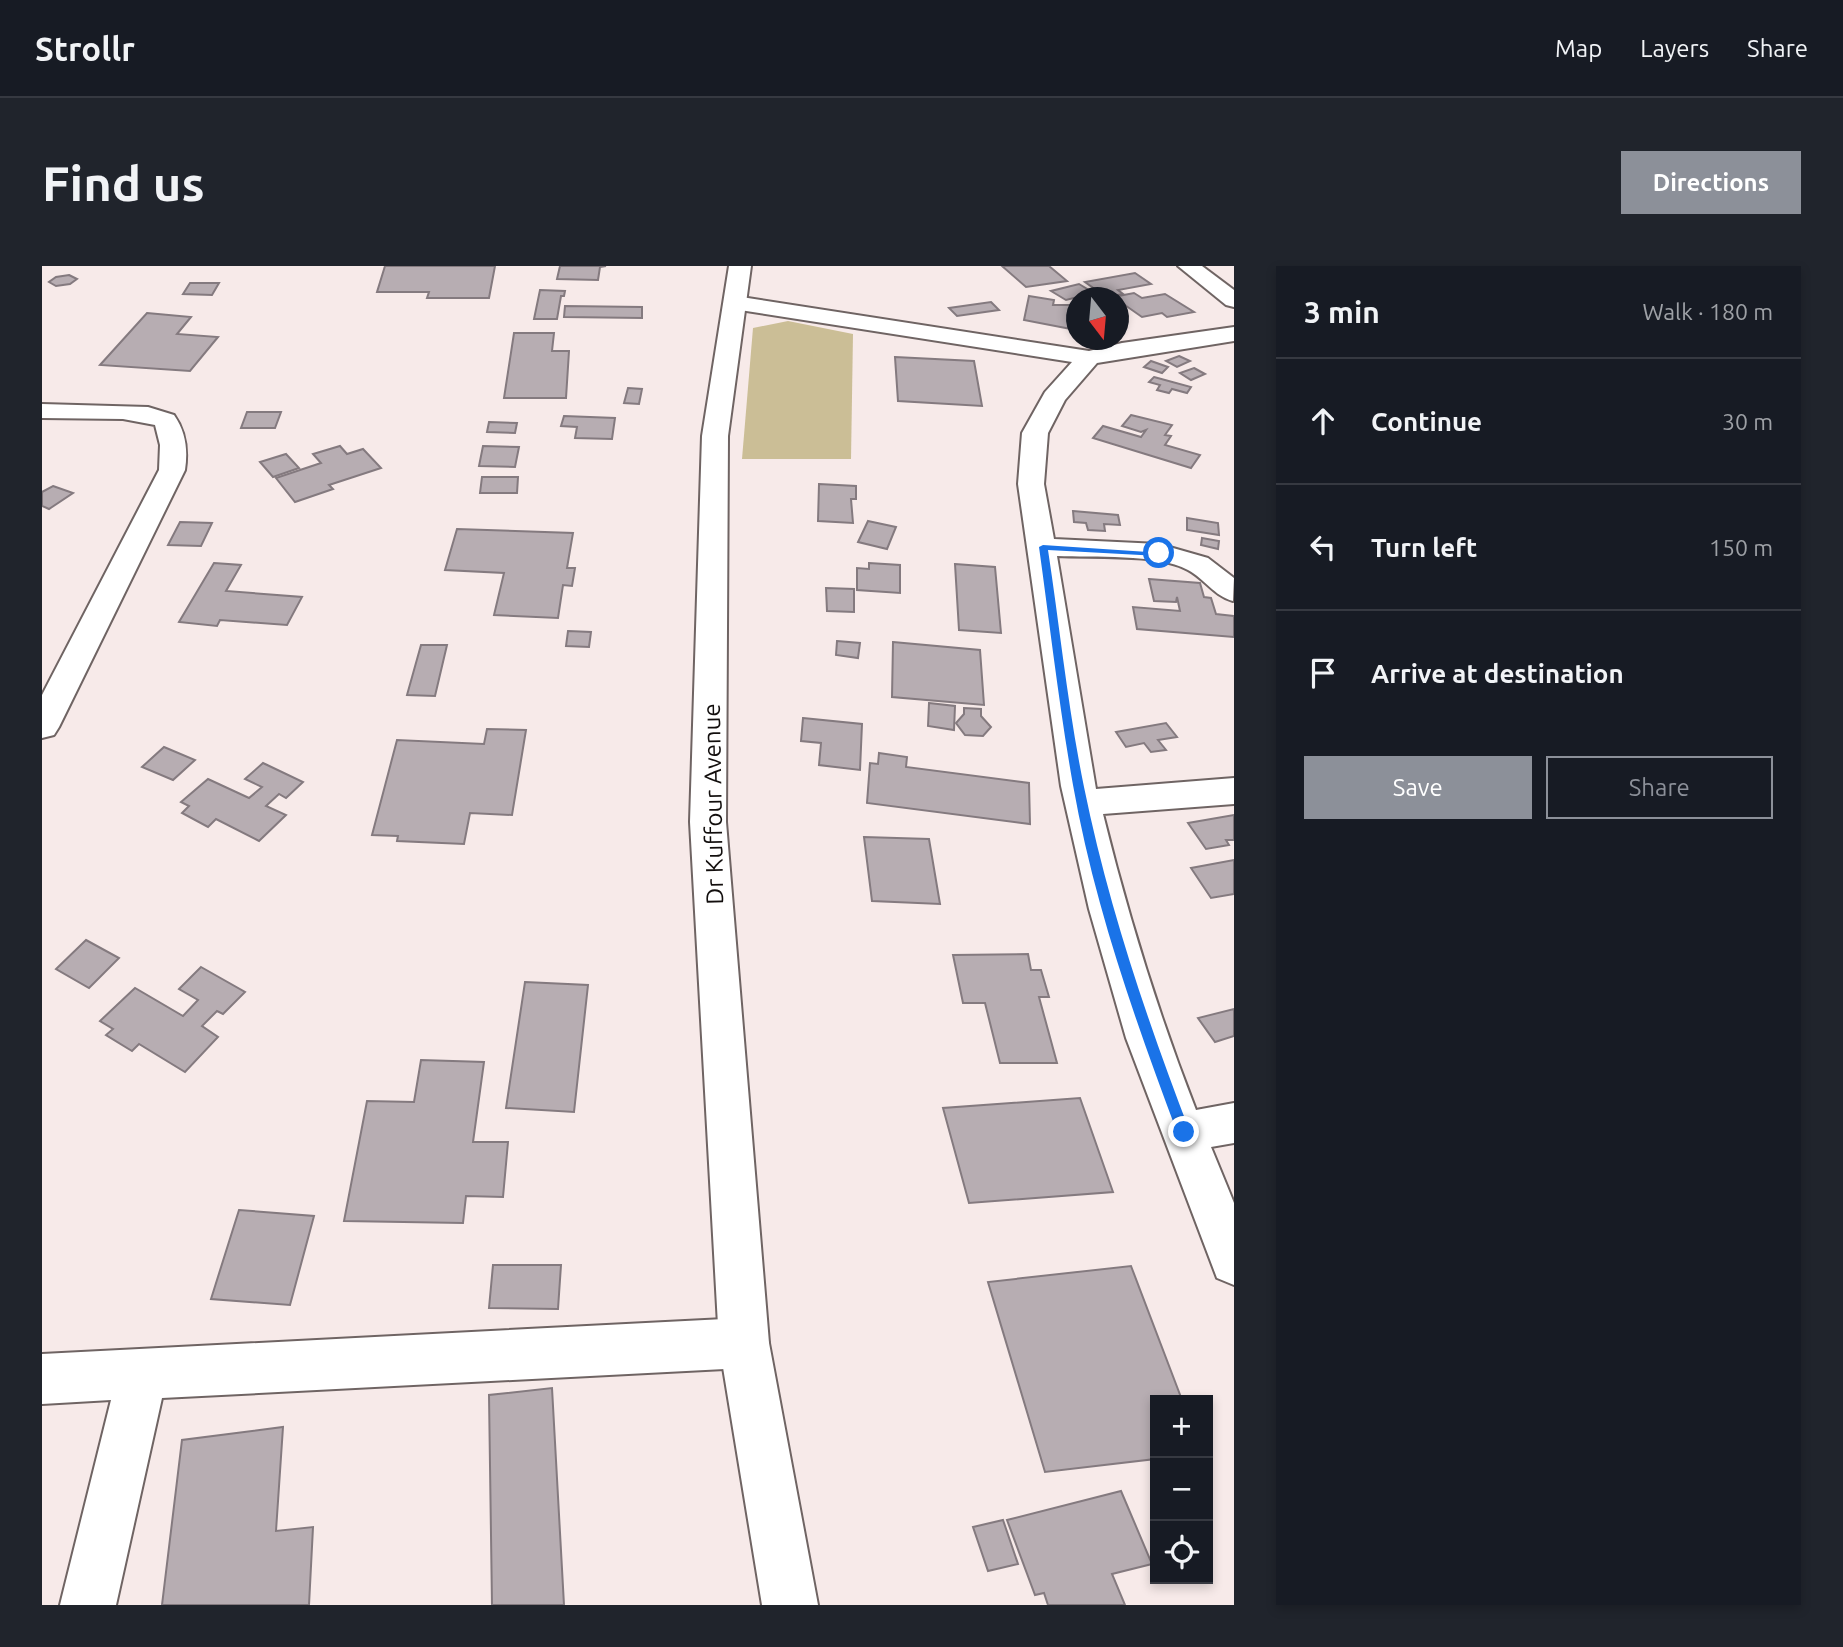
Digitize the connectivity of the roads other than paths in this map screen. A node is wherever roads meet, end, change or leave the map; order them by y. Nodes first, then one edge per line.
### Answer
1 (740, 266) edge
2 (1189, 266) edge
3 (1234, 300) edge
4 (735, 303) junction
5 (1234, 334) edge
6 (1088, 358) junction
7 (42, 411) edge
8 (1043, 547) junction
9 (1233, 592) edge
10 (42, 727) edge
11 (1234, 790) edge
12 (1083, 803) junction
13 (1234, 1124) edge
14 (1184, 1132) junction
15 (1234, 1262) edge
16 (744, 1343) junction
17 (143, 1373) junction
18 (42, 1379) edge
19 (88, 1605) edge
20 (790, 1605) edge

1 - 4 street, Dr Kuffour Avenue
2 - 3 street
4 - 6 street
4 - 16 street, Dr Kuffour Avenue
5 - 6 street
6 - 8 street
7 - 10 street
8 - 9 street
8 - 12 street
11 - 12 street
12 - 14 street
13 - 14 street
14 - 15 street
16 - 17 street
16 - 20 street, Dr Kuffour Avenue
17 - 18 street
17 - 19 street

